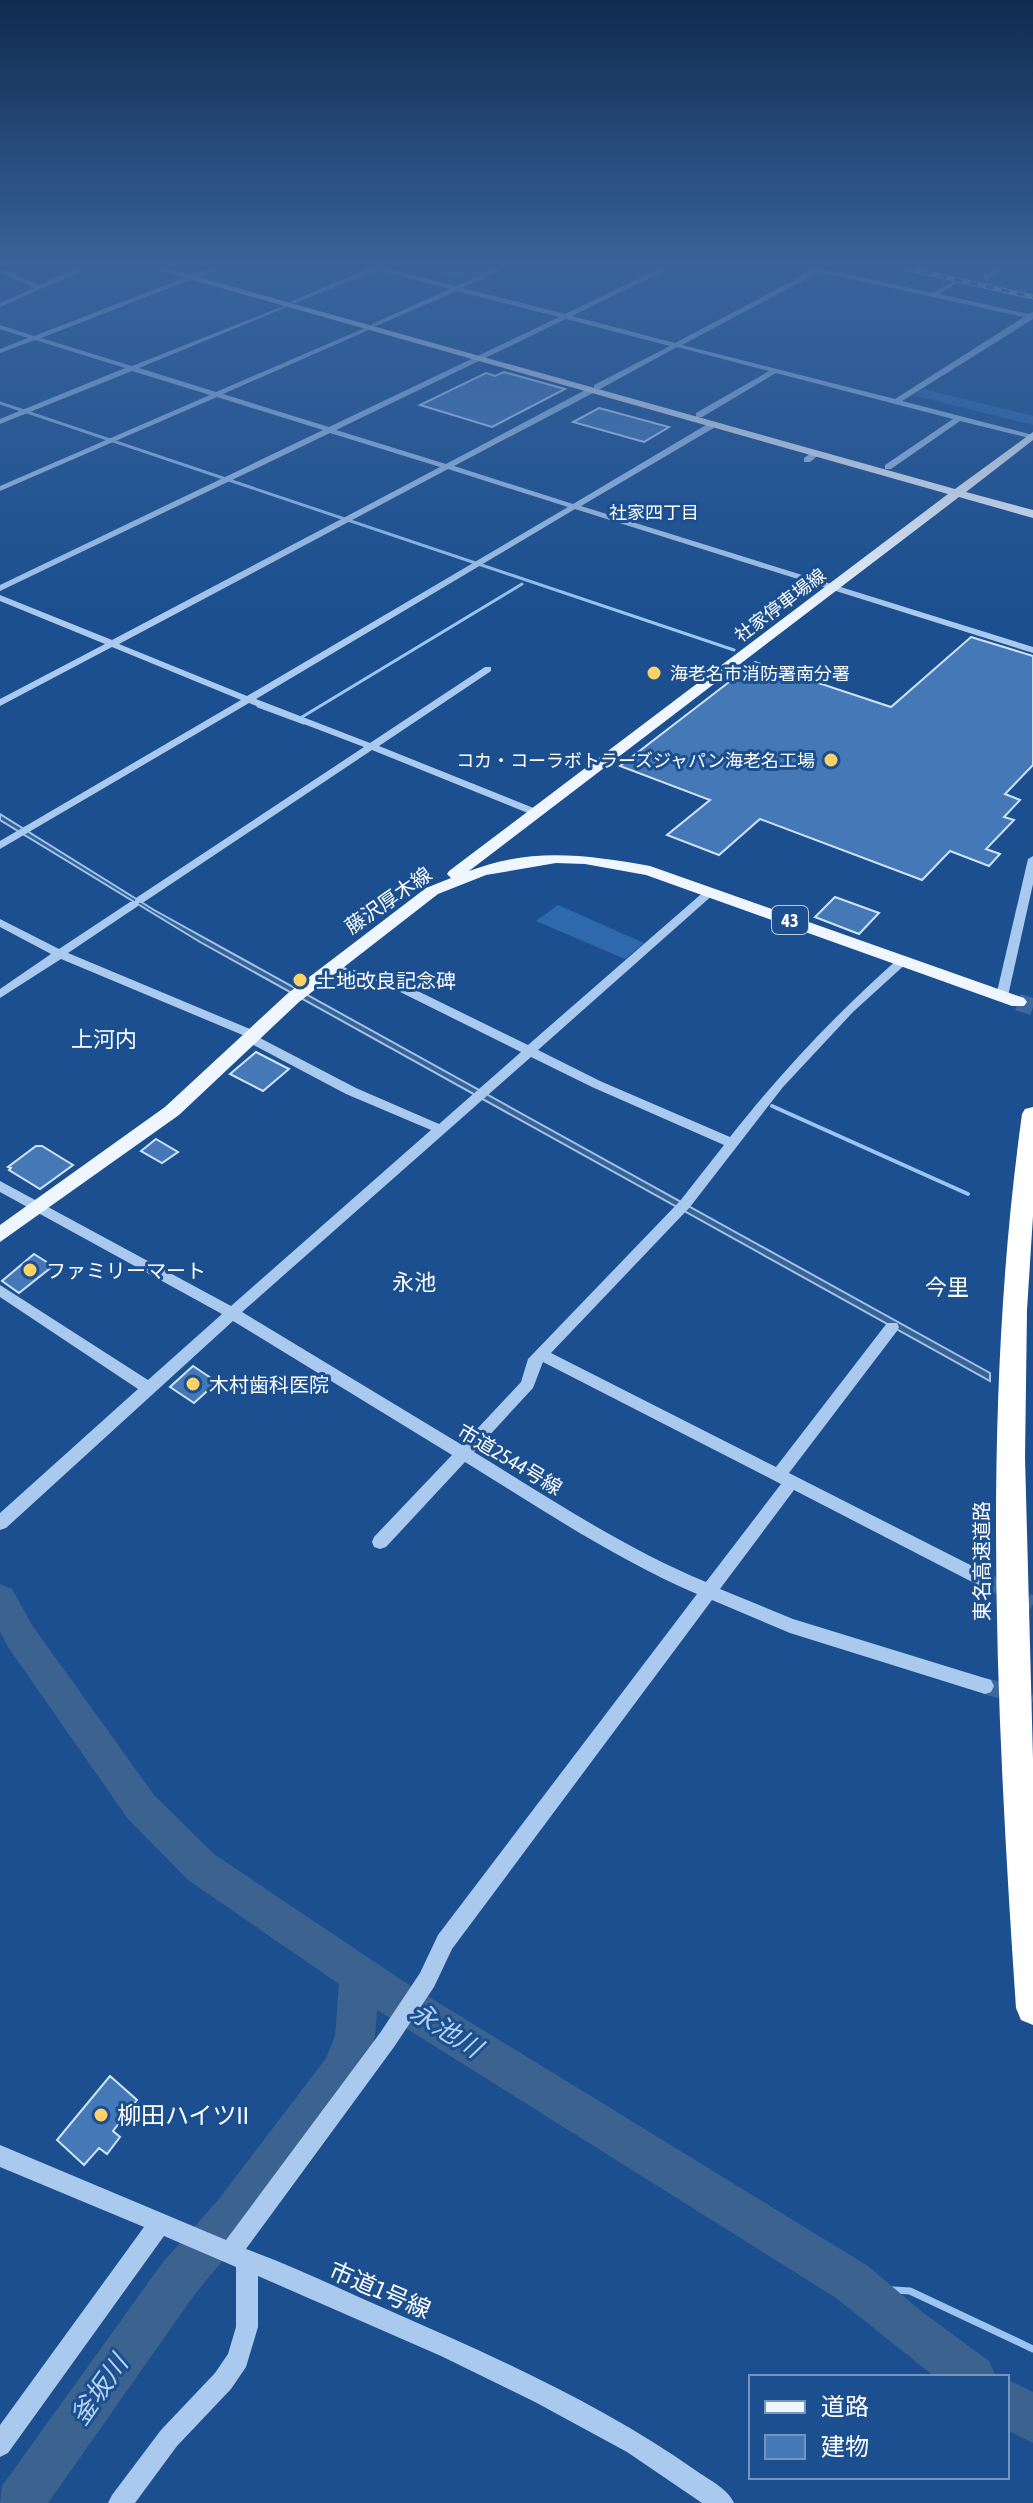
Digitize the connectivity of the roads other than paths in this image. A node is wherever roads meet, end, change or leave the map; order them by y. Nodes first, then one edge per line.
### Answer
1 (98, 382) edge
2 (177, 382) edge
3 (245, 382) edge
4 (429, 382) edge
5 (572, 382) edge
6 (607, 382) edge
7 (756, 382) edge
8 (817, 382) edge
9 (928, 382) edge
10 (595, 388) junction
11 (217, 394) junction
12 (896, 402) junction
13 (699, 415) junction
14 (959, 418) junction
15 (0, 422) edge
16 (714, 424) junction
17 (331, 429) junction
18 (1032, 436) edge
19 (447, 467) junction
20 (888, 467) junction
21 (0, 489) edge
22 (960, 490) junction
23 (574, 507) junction
24 (1033, 511) edge
25 (0, 588) edge
26 (832, 588) junction
27 (0, 598) edge
28 (114, 644) junction
29 (1033, 650) edge
30 (488, 669) dead end
31 (250, 700) junction
32 (0, 703) edge
33 (372, 747) junction
34 (537, 813) junction
35 (510, 833) junction
36 (0, 846) edge
37 (490, 848) junction
38 (556, 858) junction
39 (1033, 859) edge
40 (516, 863) junction
41 (432, 891) junction
42 (711, 891) junction
43 (0, 922) edge
44 (60, 954) junction
45 (903, 961) junction
46 (333, 967) junction
47 (0, 994) edge
48 (1010, 999) joint
49 (251, 1036) junction
50 (530, 1052) junction
51 (1033, 1114) edge
52 (442, 1130) junction
53 (733, 1144) junction
54 (0, 1186) edge
55 (39, 1208) junction
56 (0, 1235) edge
57 (0, 1290) edge
58 (232, 1313) junction
59 (892, 1327) dead end
60 (541, 1354) junction
61 (150, 1389) junction
62 (462, 1453) junction
63 (784, 1479) junction
64 (0, 1523) edge
65 (380, 1542) dead end
66 (984, 1580) tunnel mouth
67 (708, 1592) junction
68 (985, 1686) tunnel mouth
69 (1033, 2008) edge
70 (0, 2156) edge
71 (160, 2223) junction
72 (232, 2254) junction
73 (0, 2445) edge
74 (120, 2503) edge
75 (722, 2503) edge

1 - 15 street
2 - 11 street
3 - 11 street
4 - 17 street
5 - 10 main road
6 - 10 street
7 - 13 street
8 - 12 street
9 - 12 street
10 - 13 main road
10 - 16 main road
10 - 19 street
11 - 17 street
11 - 21 street
12 - 14 street
13 - 20 main road
14 - 18 street
14 - 20 street
16 - 22 main road
16 - 23 street
17 - 19 street
17 - 25 street
18 - 22 main road, 社家停車場線
19 - 23 street
19 - 28 street
20 - 22 main road
22 - 24 main road
22 - 26 main road, 社家停車場線
23 - 26 street
23 - 31 street
26 - 29 street
26 - 34 main road, 社家停車場線
27 - 28 street
28 - 31 street
28 - 32 street
30 - 33 street
31 - 33 street
31 - 36 street
33 - 34 street
33 - 44 street
34 - 35 main road, 社家停車場線
35 - 37 main road, 社家停車場線
35 - 38 main road
37 - 40 main road
37 - 41 main road, 社家停車場線
38 - 40 main road, 藤沢厚木線 / 43
38 - 42 main road, 藤沢厚木線 / 43
39 - 48 street
40 - 41 main road, 藤沢厚木線 / 43
41 - 46 main road, 藤沢厚木線 / 43
42 - 45 main road, 藤沢厚木線 / 43
42 - 50 street
43 - 44 street
44 - 47 street
44 - 49 street
45 - 48 main road, 藤沢厚木線 / 43
45 - 53 street
46 - 49 main road, 藤沢厚木線 / 43
46 - 50 street
49 - 52 street
49 - 55 main road, 藤沢厚木線 / 43
50 - 52 street
50 - 53 street
51 - 69 highway, 東名高速道路
52 - 58 street
53 - 60 street
54 - 55 street, 市道2544号線
55 - 56 main road, 藤沢厚木線 / 43
55 - 58 street, 市道2544号線
57 - 61 street
58 - 61 street
58 - 62 street, 市道2544号線
59 - 63 street
60 - 62 street
60 - 63 street
61 - 64 street
62 - 65 street
62 - 67 street, 市道2544号線
63 - 66 street
63 - 67 street
67 - 68 street, 市道2544号線
67 - 72 street
70 - 71 street, 市道1号線
71 - 72 street, 市道1号線
71 - 73 street
72 - 74 street
72 - 75 street, 市道1号線

